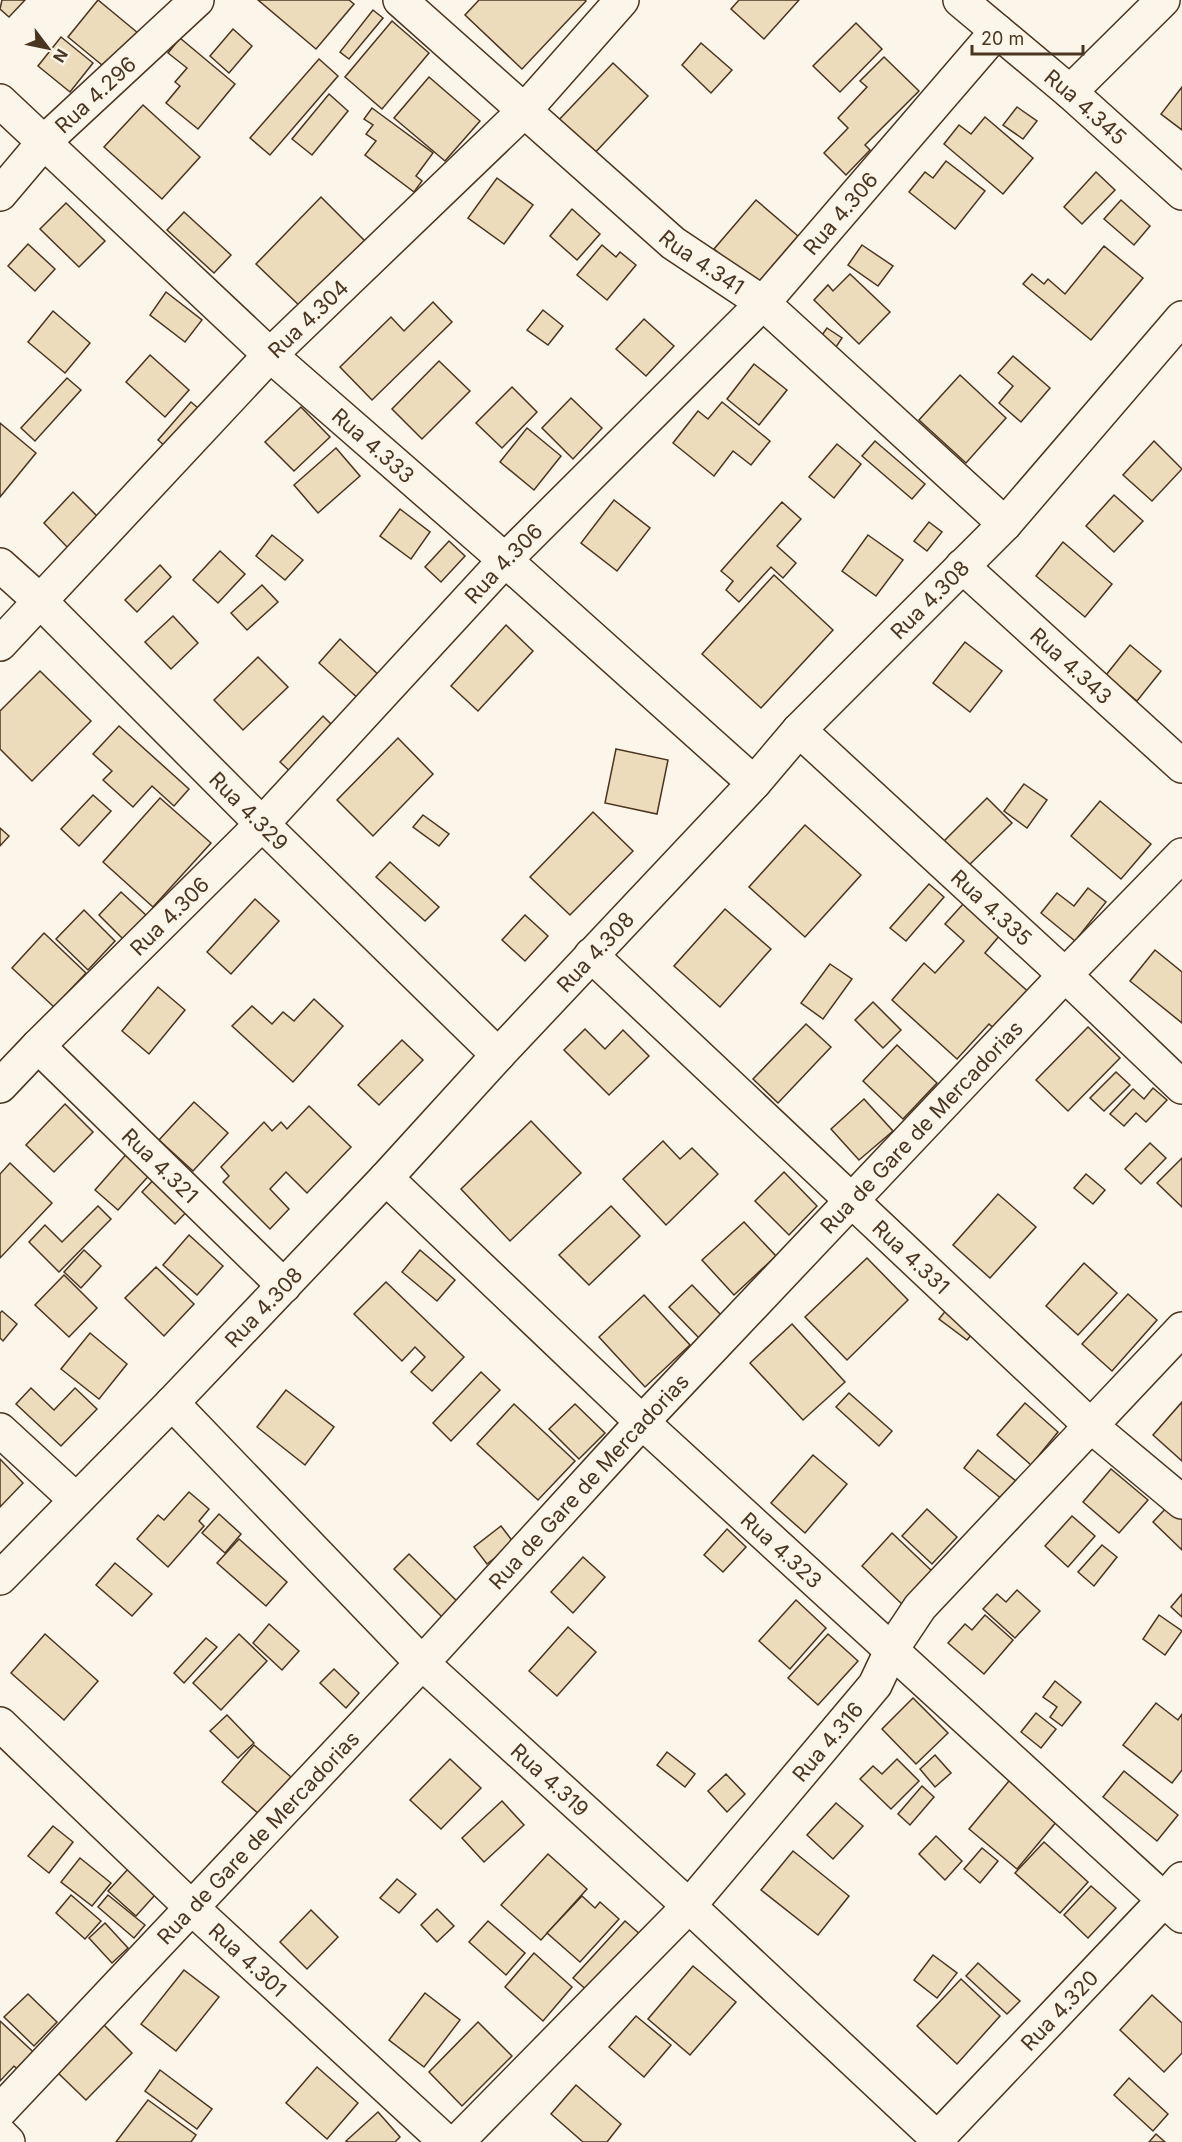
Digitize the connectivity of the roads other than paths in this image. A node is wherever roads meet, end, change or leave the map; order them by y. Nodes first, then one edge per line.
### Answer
1 (197, 0) edge
2 (400, 0) edge
3 (622, 0) edge
4 (960, 0) edge
5 (1163, 0) edge
6 (997, 32) junction
7 (1070, 92) junction
8 (0, 101) edge
9 (524, 111) junction
10 (44, 142) junction
11 (1182, 193) edge
12 (0, 194) edge
13 (763, 303) junction
14 (1182, 318) edge
15 (270, 355) junction
16 (1005, 524) junction
17 (505, 560) junction
18 (0, 565) edge
19 (962, 566) junction
20 (40, 601) junction
21 (0, 644) edge
22 (799, 730) junction
23 (1182, 766) edge
24 (754, 783) junction
25 (262, 824) junction
26 (1182, 855) edge
27 (591, 955) junction
28 (1065, 975) junction
29 (38, 1046) junction
30 (498, 1055) junction
31 (0, 1086) edge
32 (1182, 1087) edge
33 (386, 1178) junction
34 (852, 1199) junction
35 (284, 1286) junction
36 (1182, 1329) edge
37 (172, 1403) junction
38 (642, 1422) junction
39 (1091, 1426) junction
40 (0, 1430) edge
41 (76, 1500) junction
42 (1182, 1502) edge
43 (0, 1578) edge
44 (892, 1649) junction
45 (422, 1663) junction
46 (0, 1724) edge
47 (1176, 1898) edge
48 (689, 1906) junction
49 (192, 1908) junction
50 (0, 2111) edge
51 (0, 2134) edge
52 (938, 2141) edge
53 (8, 2142) edge
54 (446, 2142) edge
55 (457, 2142) edge

1 - 10 street, Rua 4.296
2 - 9 street, Rua 4.341
3 - 9 street, Rua 4.304
4 - 6 street, Rua 4.345
5 - 7 street
6 - 7 street, Rua 4.345
6 - 13 street, Rua 4.306
7 - 11 street, Rua 4.345
8 - 10 street, Rua 4.333
9 - 13 street, Rua 4.341
9 - 15 street, Rua 4.304
10 - 12 street, Rua 4.296
10 - 15 street, Rua 4.333
13 - 16 street, Rua 4.341
13 - 17 street, Rua 4.306
14 - 16 street, Rua 4.308
15 - 17 street, Rua 4.333
15 - 20 street, Rua 4.304
16 - 19 street, Rua 4.308
17 - 24 street, Rua 4.333
17 - 25 street, Rua 4.306
18 - 20 street, Rua 4.329
19 - 22 street, Rua 4.308
19 - 23 street, Rua 4.343
20 - 21 street, Rua 4.304
20 - 25 street, Rua 4.329
22 - 24 street, Rua 4.308
22 - 28 street, Rua 4.335
24 - 27 street, Rua 4.308
25 - 29 street, Rua 4.306
25 - 30 street, Rua 4.329
26 - 28 street, Rua de Gare de Mercadorias
27 - 30 street, Rua 4.308
27 - 34 street, Rua 4.331
28 - 32 street, Rua 4.335
28 - 34 street, Rua de Gare de Mercadorias
29 - 31 street, Rua 4.306
29 - 35 street, Rua 4.321
30 - 33 street, Rua 4.308
33 - 35 street, Rua 4.308
33 - 38 street, Rua 4.323
34 - 38 street, Rua de Gare de Mercadorias
34 - 39 street, Rua 4.331
35 - 37 street, Rua 4.308
36 - 39 street, Rua 4.316
37 - 41 street, Rua 4.308
37 - 45 street, Rua 4.319
38 - 44 street, Rua 4.323
38 - 45 street, Rua de Gare de Mercadorias
39 - 42 street, Rua 4.331
39 - 44 street, Rua 4.316
40 - 41 street
41 - 43 street, Rua 4.308
44 - 47 street, Rua 4.323
44 - 48 street, Rua 4.316
45 - 48 street, Rua 4.319
45 - 49 street, Rua de Gare de Mercadorias
46 - 49 street, Rua 4.301
47 - 52 street, Rua 4.320
48 - 52 street, Rua 4.319
48 - 55 street, Rua 4.316
49 - 50 street, Rua de Gare de Mercadorias
49 - 54 street, Rua 4.301
51 - 53 street

